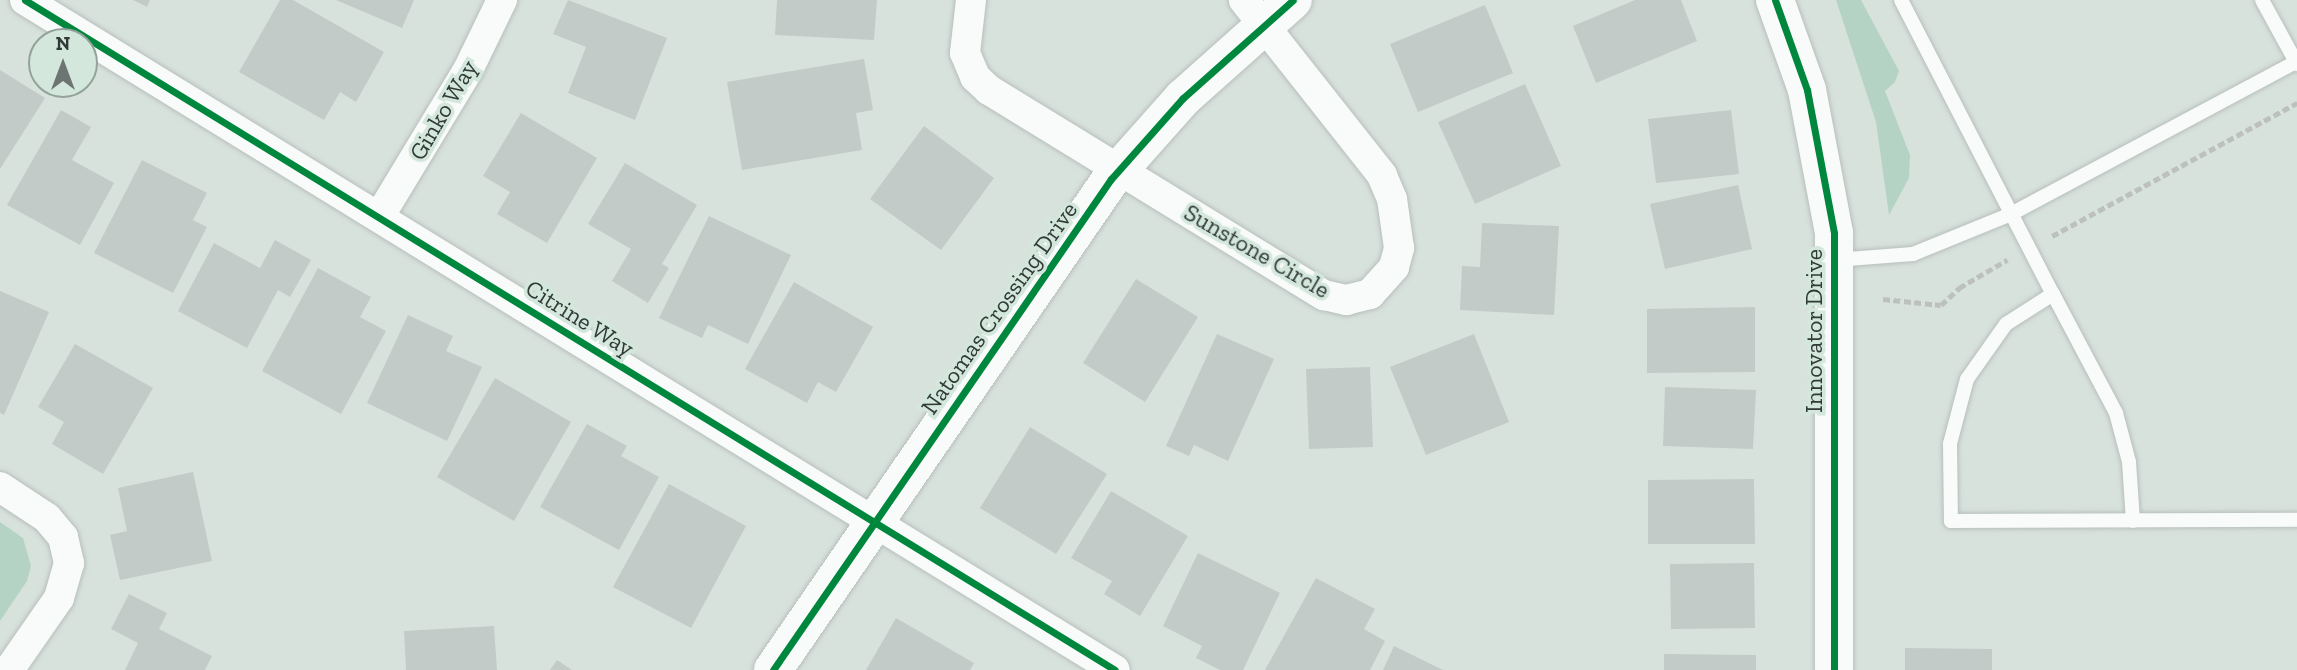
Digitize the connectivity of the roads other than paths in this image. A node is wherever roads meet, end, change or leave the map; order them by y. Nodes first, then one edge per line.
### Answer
1 (25, 0) edge
2 (502, 0) edge
3 (971, 0) edge
4 (1293, 0) edge
5 (1775, 0) edge
6 (1901, 0) edge
7 (2262, 0) edge
8 (1253, 12) edge
9 (2297, 63) edge
10 (1122, 170) junction
11 (2011, 214) junction
12 (379, 217) junction
13 (1834, 260) junction
14 (2053, 294) junction
15 (0, 488) edge
16 (2297, 520) edge
17 (2133, 521) junction
18 (874, 522) junction
19 (9, 670) edge
20 (773, 670) edge
21 (1115, 670) edge
22 (1834, 670) edge

1 - 12 street, Citrine Way
2 - 12 street, Ginko Way
3 - 10 street, Sunstone Circle
4 - 8 street, Natomas Crossing Drive
5 - 13 street, Innovator Drive
6 - 11 lane
7 - 9 lane
8 - 10 street, Natomas Crossing Drive
8 - 10 street, Sunstone Circle
9 - 11 lane
10 - 18 street, Natomas Crossing Drive
11 - 13 lane
11 - 14 lane
12 - 18 street, Citrine Way
13 - 22 street, Innovator Drive
14 - 17 lane
14 - 17 lane
15 - 19 street
16 - 17 lane
18 - 20 street, Natomas Crossing Drive
18 - 21 street, Citrine Way

